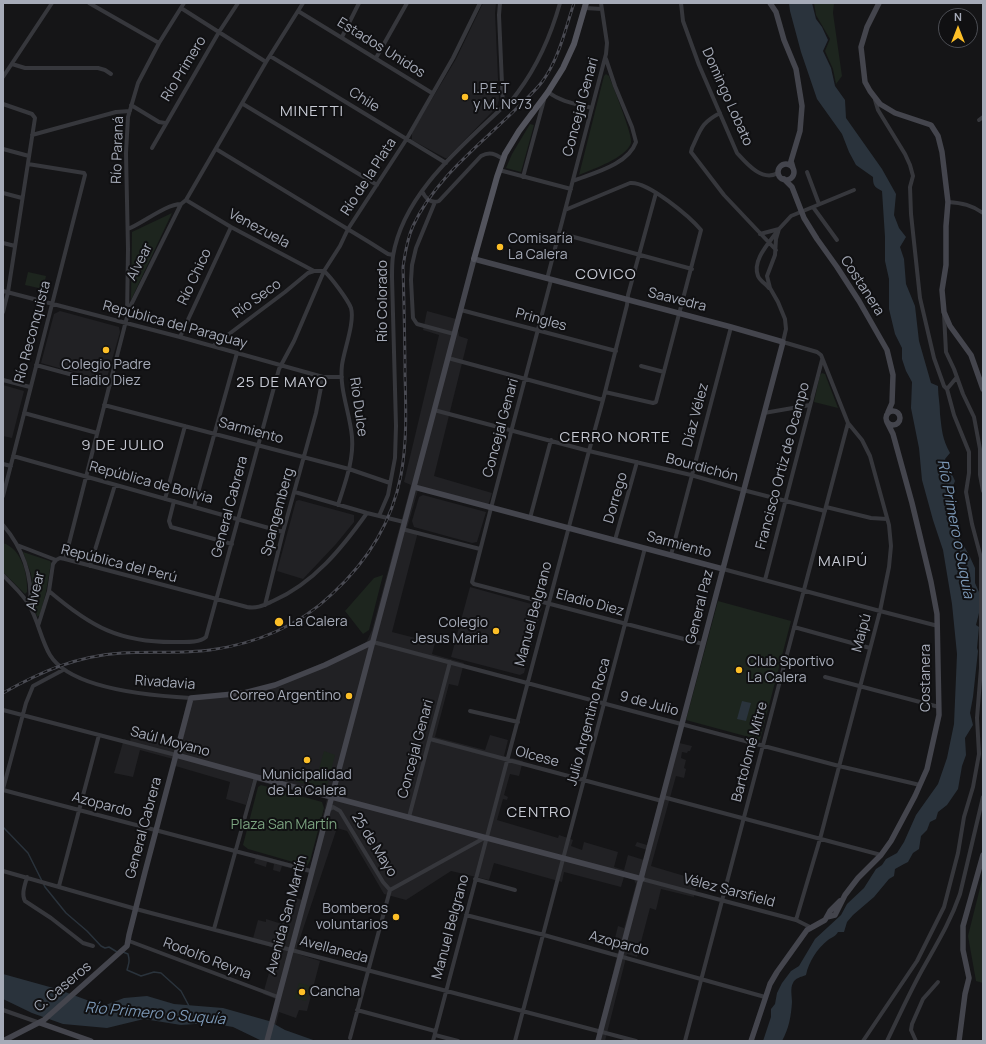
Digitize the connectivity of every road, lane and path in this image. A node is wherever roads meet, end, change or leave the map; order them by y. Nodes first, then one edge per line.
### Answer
1 (52, 3) edge
2 (89, 3) edge
3 (238, 3) edge
4 (303, 3) edge
5 (359, 3) edge
6 (407, 3) edge
7 (480, 3) edge
8 (500, 3) edge
9 (560, 3) edge
10 (601, 3) edge
11 (681, 3) edge
12 (770, 3) edge
13 (879, 3) edge
14 (182, 5) edge
15 (586, 6) edge
16 (602, 10) junction
17 (298, 11) junction
18 (219, 32) junction
19 (342, 37) junction
20 (159, 44) junction
21 (270, 56) junction
22 (376, 58) junction
23 (605, 58) junction
24 (266, 62) junction
25 (12, 64) junction
26 (111, 74) dead end
27 (3, 77) edge
28 (432, 93) junction
29 (546, 94) junction
30 (875, 100) junction
31 (3, 104) edge
32 (243, 104) junction
33 (131, 105) junction
34 (503, 107) junction
35 (592, 108) junction
36 (130, 111) junction
37 (720, 113) junction
38 (528, 118) junction
39 (165, 123) junction
40 (537, 123) junction
41 (32, 135) junction
42 (406, 140) junction
43 (152, 148) dead end
44 (3, 149) edge
45 (216, 149) junction
46 (29, 156) junction
47 (792, 156) junction
48 (503, 159) junction
49 (446, 163) junction
50 (28, 164) junction
51 (784, 164) junction
52 (793, 168) junction
53 (500, 170) junction
54 (807, 172) dead end
55 (778, 173) junction
56 (792, 175) junction
57 (523, 177) junction
58 (784, 179) junction
59 (573, 181) junction
60 (377, 185) junction
61 (792, 187) junction
62 (570, 189) junction
63 (854, 190) dead end
64 (422, 191) junction
65 (3, 193) edge
66 (656, 193) junction
67 (22, 198) junction
68 (186, 200) junction
69 (435, 202) junction
70 (948, 202) junction
71 (181, 204) junction
72 (819, 204) junction
73 (813, 207) junction
74 (565, 210) junction
75 (801, 211) junction
76 (983, 213) edge
77 (231, 227) junction
78 (128, 229) junction
79 (348, 229) junction
80 (779, 229) junction
81 (559, 233) junction
82 (760, 234) junction
83 (837, 240) dead end
84 (3, 243) edge
85 (769, 243) junction
86 (15, 246) junction
87 (776, 250) junction
88 (393, 255) junction
89 (639, 255) junction
90 (474, 259) junction
91 (692, 269) junction
92 (314, 271) junction
93 (324, 271) junction
94 (549, 280) junction
95 (770, 288) junction
96 (3, 290) edge
97 (8, 292) junction
98 (628, 300) junction
99 (53, 304) junction
100 (461, 310) junction
101 (128, 311) junction
102 (3, 312) edge
103 (944, 312) junction
104 (680, 313) junction
105 (126, 323) junction
106 (730, 327) junction
107 (538, 330) junction
108 (454, 334) junction
109 (180, 337) junction
110 (783, 342) junction
111 (213, 346) junction
112 (616, 351) junction
113 (237, 353) junction
114 (448, 358) junction
115 (822, 359) junction
116 (36, 365) junction
117 (281, 365) junction
118 (641, 366) dead end
119 (664, 372) junction
120 (342, 377) junction
121 (957, 377) junction
122 (323, 378) junction
123 (526, 379) junction
124 (3, 380) edge
125 (110, 385) junction
126 (30, 387) junction
127 (947, 389) junction
128 (983, 389) edge
129 (605, 392) junction
130 (603, 400) junction
131 (892, 403) junction
132 (104, 405) junction
133 (810, 405) junction
134 (434, 410) junction
135 (888, 412) junction
136 (897, 412) junction
137 (24, 413) junction
138 (764, 413) junction
139 (887, 422) junction
140 (848, 423) junction
141 (898, 423) junction
142 (185, 426) junction
143 (512, 430) junction
144 (97, 433) junction
145 (214, 434) junction
146 (893, 434) junction
147 (551, 440) junction
148 (259, 445) junction
149 (588, 451) junction
150 (13, 456) junction
151 (304, 457) junction
152 (637, 462) junction
153 (3, 464) edge
154 (11, 466) junction
155 (349, 469) junction
156 (691, 475) junction
157 (86, 477) junction
158 (390, 483) junction
159 (115, 485) junction
160 (414, 487) junction
161 (743, 490) junction
162 (983, 491) edge
163 (295, 492) junction
164 (3, 496) edge
165 (165, 498) junction
166 (174, 501) junction
167 (785, 501) junction
168 (338, 505) junction
169 (194, 506) junction
170 (490, 508) junction
171 (825, 509) junction
172 (367, 514) junction
173 (379, 516) junction
174 (530, 518) junction
175 (239, 519) junction
176 (887, 519) junction
177 (404, 522) junction
178 (3, 525) edge
179 (569, 528) junction
180 (402, 529) junction
181 (284, 532) junction
182 (615, 540) junction
183 (232, 544) junction
184 (17, 545) junction
185 (645, 548) junction
186 (480, 549) junction
187 (670, 555) junction
188 (65, 559) junction
189 (56, 560) junction
190 (90, 566) junction
191 (722, 568) junction
192 (3, 575) edge
193 (765, 580) junction
194 (472, 582) joint
195 (48, 591) junction
196 (804, 591) junction
197 (217, 600) junction
198 (265, 604) junction
199 (549, 604) junction
200 (30, 606) junction
201 (880, 611) junction
202 (625, 624) junction
203 (938, 626) junction
204 (38, 627) junction
205 (794, 627) junction
206 (373, 642) junction
207 (703, 644) junction
208 (870, 648) junction
209 (358, 650) junction
210 (368, 660) junction
211 (450, 662) junction
212 (63, 670) junction
213 (825, 676) dead end
214 (527, 683) junction
215 (860, 687) junction
216 (191, 698) junction
217 (605, 703) junction
218 (939, 707) junction
219 (3, 710) edge
220 (470, 711) dead end
221 (22, 715) junction
222 (518, 722) junction
223 (683, 724) junction
224 (99, 736) junction
225 (430, 739) junction
226 (764, 745) junction
227 (176, 755) junction
228 (507, 760) junction
229 (840, 766) junction
230 (256, 777) junction
231 (585, 780) junction
232 (920, 785) junction
233 (3, 789) edge
234 (331, 796) junction
235 (983, 797) edge
236 (663, 799) junction
237 (346, 800) junction
238 (79, 810) junction
239 (326, 811) junction
240 (340, 811) junction
241 (409, 817) junction
242 (744, 819) junction
243 (156, 830) junction
244 (486, 837) junction
245 (820, 839) junction
246 (236, 850) junction
247 (881, 854) junction
248 (983, 855) edge
249 (564, 858) junction
250 (3, 871) edge
251 (311, 871) junction
252 (27, 877) junction
253 (475, 879) junction
254 (642, 879) junction
255 (59, 886) junction
256 (390, 890) junction
257 (515, 890) dead end
258 (723, 900) junction
259 (136, 909) junction
260 (466, 915) junction
261 (796, 920) junction
262 (810, 927) junction
263 (214, 929) junction
264 (544, 935) junction
265 (129, 941) junction
266 (93, 946) dead end
267 (290, 949) junction
268 (621, 956) junction
269 (368, 970) junction
270 (701, 978) junction
271 (938, 982) dead end
272 (446, 991) junction
273 (278, 997) junction
274 (765, 997) junction
275 (3, 1010) edge
276 (357, 1010) junction
277 (524, 1012) junction
278 (42, 1021) junction
279 (601, 1032) junction
280 (435, 1033) junction
281 (350, 1038) dead end
282 (3, 1041) edge
283 (91, 1041) edge
284 (267, 1041) edge
285 (433, 1041) edge
286 (458, 1041) edge
287 (515, 1041) edge
288 (598, 1041) edge
289 (636, 1041) edge
290 (685, 1041) edge
291 (751, 1041) edge
292 (863, 1041) edge
293 (887, 1041) edge
294 (916, 1041) edge
295 (959, 1041) edge

1 - 25 street
2 - 20 street
3 - 18 street, Río Primero
4 - 17 street, Alvear
5 - 19 street
6 - 22 street
7 - 28 street, Río de la Plata
8 - 34 street
9 - 34 street, Río Colorado
10 - 16 street, Concejal Genari
11 - 37 street, Domingo Lobato
12 - 47 street, Costanera
13 - 30 street
14 - 18 street
14 - 20 street, Río Paraná
15 - 16 street
15 - 29 main road
16 - 23 street, Concejal Genari
17 - 19 street, Estados Unidos
17 - 21 street, Alvear
18 - 24 street
18 - 39 street, Río Primero
19 - 22 street, Estados Unidos
20 - 33 street, Río Paraná
21 - 24 street, Alvear
21 - 42 street, Chile
22 - 28 street, Estados Unidos
23 - 35 street, Concejal Genari
23 - 59 street
24 - 32 street, Alvear
25 - 26 street
25 - 27 street
28 - 42 street, Río de la Plata
29 - 35 street
29 - 38 main road
29 - 40 street
30 - 70 street
30 - 127 street
31 - 41 street
32 - 45 street, Alvear
32 - 60 street
33 - 36 street, Río Paraná
33 - 39 street
34 - 49 street, Río Colorado
35 - 59 street, Concejal Genari
36 - 41 street
36 - 78 street, Río Paraná
37 - 55 street, Domingo Lobato
37 - 82 street
38 - 40 street
38 - 48 main road
39 - 43 street, Río Primero
40 - 57 street
41 - 46 street
42 - 49 street, Chile
42 - 60 street, Río de la Plata
44 - 46 street
45 - 68 street, Alvear
45 - 79 street
46 - 50 street
47 - 51 street, Costanera
47 - 52 street, Costanera
48 - 53 main road
48 - 69 street
49 - 64 street, Río Colorado
50 - 67 street
50 - 99 street, Río Reconquista
51 - 52 street
51 - 55 street, Costanera
52 - 56 street, Costanera
53 - 57 street
53 - 90 main road
54 - 72 street
55 - 58 street, Costanera
56 - 58 street
56 - 61 street, Costanera
57 - 62 street
58 - 61 street, Costanera
59 - 62 street, Concejal Genari
60 - 79 street, Río de la Plata
61 - 75 street, Costanera
62 - 74 street, Concejal Genari
63 - 72 street
64 - 69 street
64 - 88 street, Río Colorado
65 - 67 street
66 - 74 street
66 - 89 street, Manuel Belgrano
66 - 91 street
67 - 86 street
68 - 71 street, Alvear
68 - 77 street, Venezuela
69 - 108 street
70 - 76 street
70 - 103 street
71 - 78 street
71 - 101 street, Alvear
72 - 73 street
73 - 75 street
73 - 83 street
74 - 81 street, Concejal Genari
75 - 80 street
75 - 131 street, Costanera
77 - 92 street, Venezuela
77 - 109 street, Río Chico
78 - 101 street, Río Paraná
79 - 88 street
79 - 93 street, Río de la Plata
80 - 82 street
80 - 85 street
80 - 87 street
81 - 89 street
81 - 94 street, Concejal Genari
82 - 85 street
84 - 86 street
85 - 87 street
85 - 95 street
86 - 97 street
87 - 95 street
88 - 158 street, Río Colorado
89 - 91 street
89 - 98 street, Manuel Belgrano
90 - 94 street, Saavedra
90 - 100 street, Avenida San Martín
91 - 104 street
92 - 93 street, Venezuela
92 - 111 street, Río Seco
93 - 117 street, Río de la Plata
93 - 120 street, Río Dulce
94 - 98 street, Saavedra
94 - 107 street, Concejal Genari
95 - 110 street
96 - 97 street, República del Paraguay
97 - 99 street, República del Paraguay
97 - 102 street
98 - 104 street, Saavedra
98 - 112 street, Manuel Belgrano
99 - 105 street, República del Paraguay
99 - 116 street, Río Reconquista
100 - 107 street, Pringles
100 - 108 street, Avenida San Martín
101 - 105 street, Alvear
103 - 121 street
103 - 128 street
104 - 106 street, Saavedra
104 - 119 street
105 - 109 street, República del Paraguay
105 - 125 street, Alvear
106 - 110 street, Saavedra
106 - 156 street, Díaz Vélez
107 - 112 street, Pringles
107 - 123 street, Concejal Genari
108 - 114 street, Avenida San Martín
109 - 111 street, República del Paraguay
110 - 115 street, Saavedra
110 - 138 street, General Paz
111 - 113 street, República del Paraguay
112 - 129 street, Manuel Belgrano
113 - 117 street, República del Paraguay
113 - 145 street
114 - 123 street
114 - 134 street, Avenida San Martín
115 - 133 street, Francisco Ortiz de Ocampo
115 - 140 street, Maipú
116 - 125 street
116 - 126 street, Río Reconquista
117 - 122 street, República del Paraguay
117 - 148 street, General Cabrera
118 - 119 street
119 - 129 street
120 - 122 street, República del Paraguay
120 - 155 street, Río Dulce
121 - 127 street
121 - 162 street
122 - 151 street, Spangemberg
123 - 130 street
123 - 143 street, Concejal Genari
124 - 126 street
125 - 132 street, Alvear
126 - 137 street, Río Reconquista
127 - 292 street
129 - 130 street, Manuel Belgrano
130 - 149 street, Manuel Belgrano
131 - 135 street, Costanera
131 - 136 street
132 - 142 street, Sarmiento
132 - 144 street, Alvear
133 - 138 street
133 - 167 street, Francisco Ortiz de Ocampo
134 - 143 street, Bourdichón
134 - 160 street, Avenida San Martín
135 - 136 street
135 - 139 street, Costanera
136 - 141 street
137 - 144 street
137 - 150 street, Río Reconquista
138 - 161 street, General Paz
139 - 141 street
139 - 146 street, Costanera
140 - 171 street, Bartolomé Mitre
140 - 176 street, Maipú
141 - 146 street
142 - 145 street, Sarmiento
142 - 165 street
143 - 147 street, Bourdichón
143 - 170 street, Concejal Genari
144 - 157 street, Alvear
145 - 148 street, Sarmiento
145 - 169 street
146 - 203 street, Costanera
147 - 149 street, Bourdichón
147 - 174 street
148 - 151 street, Sarmiento
148 - 175 street, General Cabrera
149 - 152 street, Bourdichón
149 - 179 street, Manuel Belgrano
150 - 154 street, Río Reconquista
150 - 157 street, República de Bolivia
151 - 155 street, Sarmiento
151 - 163 street, Spangemberg
152 - 156 street, Bourdichón
152 - 182 street, Dorrego
153 - 154 street
154 - 164 street, Río Reconquista
155 - 158 street, Sarmiento
155 - 168 street, Río Dulce
156 - 161 street, Bourdichón
156 - 187 street, Díaz Vélez
157 - 159 street, República de Bolivia
157 - 188 street, Alvear
158 - 173 street, Río Colorado
159 - 165 street, República de Bolivia
159 - 190 street
160 - 170 street, Sarmiento
160 - 177 street, Avenida San Martín
161 - 167 street, Bourdichón
161 - 191 street, General Paz
163 - 168 street
163 - 181 street, Spangemberg
165 - 166 street, República de Bolivia
166 - 169 street, República de Bolivia
166 - 183 street
167 - 171 street, Bourdichón
167 - 193 street, Francisco Ortiz de Ocampo
168 - 172 street
169 - 175 street, República de Bolivia
170 - 174 street, Sarmiento
170 - 186 street, Concejal Genari
171 - 176 street, Bourdichón
171 - 196 street, Bartolomé Mitre
172 - 173 street
172 - 198 street
173 - 177 street
174 - 179 street, Sarmiento
175 - 181 street, República de Bolivia
175 - 183 street, General Cabrera
176 - 201 street, Maipú
177 - 180 street, Avenida San Martín
178 - 184 street
179 - 182 street, Sarmiento
179 - 199 street, Manuel Belgrano
180 - 186 street
180 - 206 street, Avenida San Martín
181 - 198 street, Spangemberg
182 - 185 street, Sarmiento
183 - 197 street, General Cabrera
184 - 189 street, República del Perú
184 - 200 street
185 - 187 street, Sarmiento
185 - 202 street, Julio Argentino Roca
186 - 194 street, Concejal Genari
187 - 191 street, Sarmiento
188 - 189 street, República del Perú
188 - 190 street, República del Perú
189 - 195 street, Alvear
190 - 197 street, República del Perú
191 - 193 street, Sarmiento
191 - 207 street, General Paz
192 - 200 street, Rivadavia
193 - 196 street, Sarmiento
194 - 199 street, Eladio Diez
195 - 197 street, General Cabrera
195 - 204 street, Alvear
196 - 201 street, Sarmiento
196 - 205 street, Bartolomé Mitre
197 - 198 street
199 - 202 street, Eladio Diez
199 - 214 street, Manuel Belgrano
200 - 204 street, Rivadavia
201 - 203 street, Sarmiento
201 - 208 street, Maipú
202 - 207 street, Eladio Diez
202 - 217 street, Julio Argentino Roca
203 - 218 street, Costanera
204 - 212 street, Rivadavia
205 - 208 street
205 - 226 street, Bartolomé Mitre
206 - 209 street, Rivadavia
206 - 210 street, Avenida San Martín
206 - 211 street, 9 de Julio
207 - 223 street, General Paz
208 - 215 street, Maipú
209 - 210 street
209 - 216 street, Rivadavia
210 - 234 street, Avenida San Martín
211 - 214 street, 9 de Julio
211 - 225 street, Concejal Genari
212 - 216 street, Rivadavia
212 - 221 street
213 - 215 street
214 - 217 street, 9 de Julio
214 - 222 street, Manuel Belgrano
215 - 218 street
215 - 229 street, Maipú
216 - 227 street, General Cabrera
217 - 223 street, 9 de Julio
217 - 231 street, Julio Argentino Roca
218 - 232 street, Costanera
219 - 221 street, Saúl Moyano
220 - 222 street
221 - 224 street, Saúl Moyano
221 - 233 street
222 - 228 street, Manuel Belgrano
223 - 226 street, 9 de Julio
223 - 236 street, General Paz
224 - 227 street, Saúl Moyano
224 - 238 street
225 - 228 street, Olcese
225 - 241 street, Concejal Genari
226 - 229 street, 9 de Julio
226 - 242 street, Bartolomé Mitre
227 - 230 street, Saúl Moyano
227 - 243 street, General Cabrera
228 - 231 street, Olcese
228 - 244 street, Manuel Belgrano
229 - 232 street, 9 de Julio
229 - 245 street, Maipú
230 - 234 street, Saúl Moyano
230 - 246 street
231 - 236 street, Olcese
231 - 249 street, Julio Argentino Roca
232 - 247 street, Costanera
233 - 238 street, Azopardo
234 - 237 street, Saúl Moyano
234 - 239 street, Avenida San Martín
235 - 293 street
236 - 242 street, Olcese
236 - 254 street, General Paz
237 - 240 street, 25 de Mayo
237 - 241 street, Saúl Moyano
238 - 243 street, Azopardo
238 - 255 street
239 - 240 street, 25 de Mayo
239 - 251 street, Avenida San Martín
240 - 256 street, 25 de Mayo
241 - 244 street, Saúl Moyano
242 - 245 street, Olcese
242 - 258 street, Bartolomé Mitre
243 - 246 street, Azopardo
243 - 259 street, General Cabrera
244 - 249 street, Saúl Moyano
244 - 253 street, Manuel Belgrano
244 - 256 street
245 - 247 street, Olcese
245 - 261 street, Maipú
246 - 251 street, Azopardo
246 - 263 street
247 - 262 street, Costanera
248 - 295 street
249 - 254 street, Saúl Moyano
249 - 264 street, Julio Argentino Roca
250 - 252 street, Avellaneda
251 - 267 street, Avenida San Martín
252 - 255 street, Avellaneda
252 - 266 street
253 - 257 street
253 - 260 street, Manuel Belgrano
254 - 258 street, Vélez Sarsfield
254 - 268 street, General Paz
255 - 259 street, Avellaneda
256 - 269 street
258 - 261 street, Vélez Sarsfield
258 - 270 street, Bartolomé Mitre
259 - 263 street, Avellaneda
259 - 265 street, General Cabrera
260 - 264 street, Azopardo
260 - 272 street, Manuel Belgrano
261 - 262 street, Vélez Sarsfield
262 - 274 street, Costanera
263 - 267 street, Avellaneda
264 - 268 street, Azopardo
264 - 277 street, Julio Argentino Roca
265 - 273 street, Rodolfo Reyna
265 - 278 street, C. Caseros
267 - 269 street, Avellaneda
267 - 273 street, Avenida San Martín
268 - 270 street, Azopardo
268 - 279 street, General Paz
269 - 272 street, Avellaneda
269 - 276 street
270 - 274 street, Azopardo
270 - 290 street, Bartolomé Mitre
271 - 294 street
272 - 277 street, Avellaneda
272 - 280 street, Manuel Belgrano
273 - 284 street, Avenida San Martín
274 - 291 street, Costanera
275 - 278 street
276 - 280 street
276 - 281 street
277 - 279 street, Avellaneda
277 - 287 street, Julio Argentino Roca
278 - 282 street, C. Caseros
278 - 283 street
279 - 288 street, General Paz
279 - 289 street, Avellaneda
280 - 285 street, Manuel Belgrano
280 - 286 street

